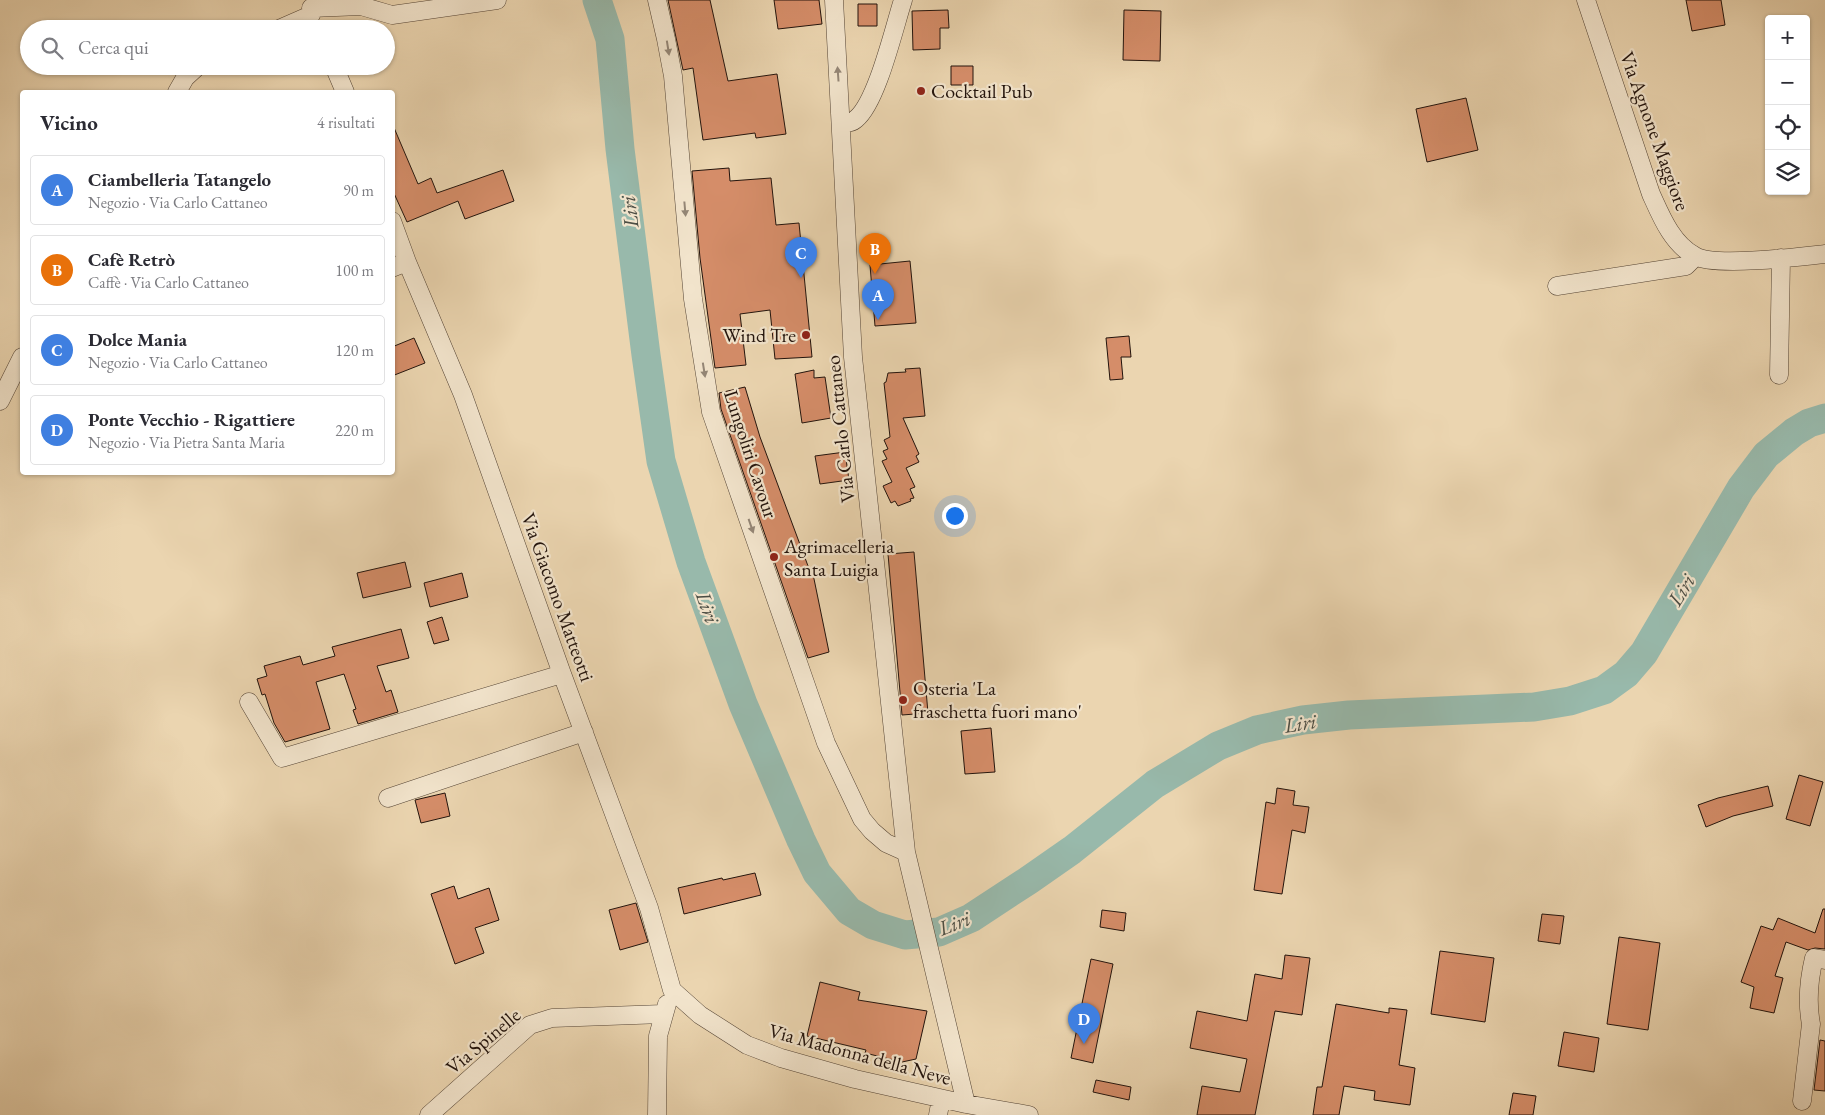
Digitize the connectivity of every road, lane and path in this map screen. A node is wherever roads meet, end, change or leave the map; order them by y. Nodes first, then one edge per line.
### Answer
1 (497, 0) edge
2 (657, 0) edge
3 (834, 0) edge
4 (903, 0) edge
5 (1586, 0) edge
6 (313, 13) edge
7 (298, 20) edge
8 (188, 75) edge
9 (338, 75) edge
10 (178, 90) edge
11 (344, 90) edge
12 (841, 123) junction
13 (395, 238) edge
14 (1825, 254) edge
15 (1695, 257) junction
16 (1781, 258) junction
17 (400, 265) edge
18 (1557, 286) dead end
19 (20, 361) edge
20 (1779, 375) dead end
21 (2, 395) edge
22 (562, 674) junction
23 (249, 702) dead end
24 (584, 732) junction
25 (388, 798) dead end
26 (906, 852) junction
27 (1825, 960) edge
28 (672, 990) junction
29 (663, 1014) junction
30 (1818, 1025) edge
31 (1802, 1101) dead end
32 (966, 1104) junction
33 (940, 1107) edge
34 (429, 1115) edge
35 (658, 1115) edge
36 (1029, 1115) edge

1 - 6 street
2 -> 26 street, Lungoliri Cavour
12 -> 3 street, Via Carlo Cattaneo
4 - 12 street
5 - 15 street, Via Agnone Maggiore
6 - 7 street
8 - 10 street
9 - 11 street
12 - 26 street, Via Carlo Cattaneo
13 - 17 street, Via Giacomo Matteotti
14 - 16 street
15 - 16 street
15 - 18 street
16 - 20 street
17 - 22 street, Via Giacomo Matteotti
19 - 21 street
22 - 23 street
22 - 24 street, Via Giacomo Matteotti
24 - 25 street
24 - 28 street, Via Giacomo Matteotti
26 - 32 street, Via Carlo Cattaneo
27 - 30 street
28 - 29 street
28 - 33 street, Via Madonna della Neve
29 - 34 street, Via Spinelle
29 - 35 street
30 - 31 street
32 - 33 street, Via Madonna della Neve
32 - 36 street, Via Madonna della Neve

